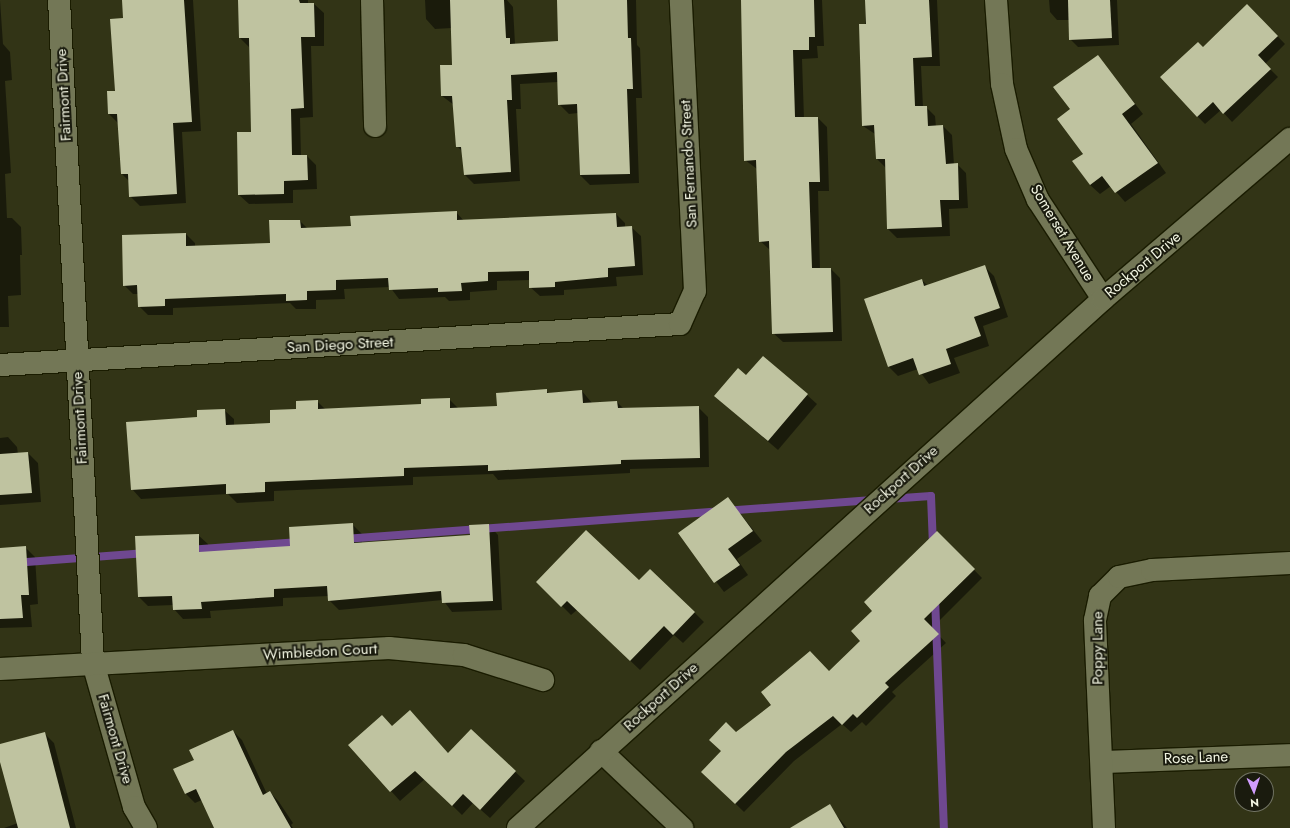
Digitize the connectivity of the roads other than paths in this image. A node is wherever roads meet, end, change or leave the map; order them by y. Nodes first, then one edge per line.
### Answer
1 (59, 0) edge
2 (372, 0) edge
3 (682, 0) edge
4 (996, 0) edge
5 (375, 126) dead end
6 (1290, 139) edge
7 (1102, 299) junction
8 (680, 324) joint
9 (77, 361) junction
10 (0, 365) edge
11 (1290, 563) edge
12 (93, 663) junction
13 (0, 669) edge
14 (543, 680) dead end
15 (601, 751) junction
16 (1290, 755) edge
17 (1102, 762) junction
18 (146, 828) edge
19 (518, 828) edge
20 (682, 828) edge
21 (1104, 828) edge

1 - 9 street, Fairmont Drive
2 - 5 street
3 - 8 street, San Fernando Street
4 - 7 street, Somerset Avenue
6 - 7 street, Rockport Drive
7 - 15 street, Rockport Drive
8 - 9 street, San Diego Street
9 - 10 street, San Diego Street
9 - 12 street, Fairmont Drive
11 - 17 street, Poppy Lane
12 - 13 street, Wimbledon Court
12 - 14 street, Wimbledon Court
12 - 18 street, Fairmont Drive
15 - 19 street, Rockport Drive
15 - 20 street
16 - 17 street, Rose Lane
17 - 21 street, Poppy Lane

